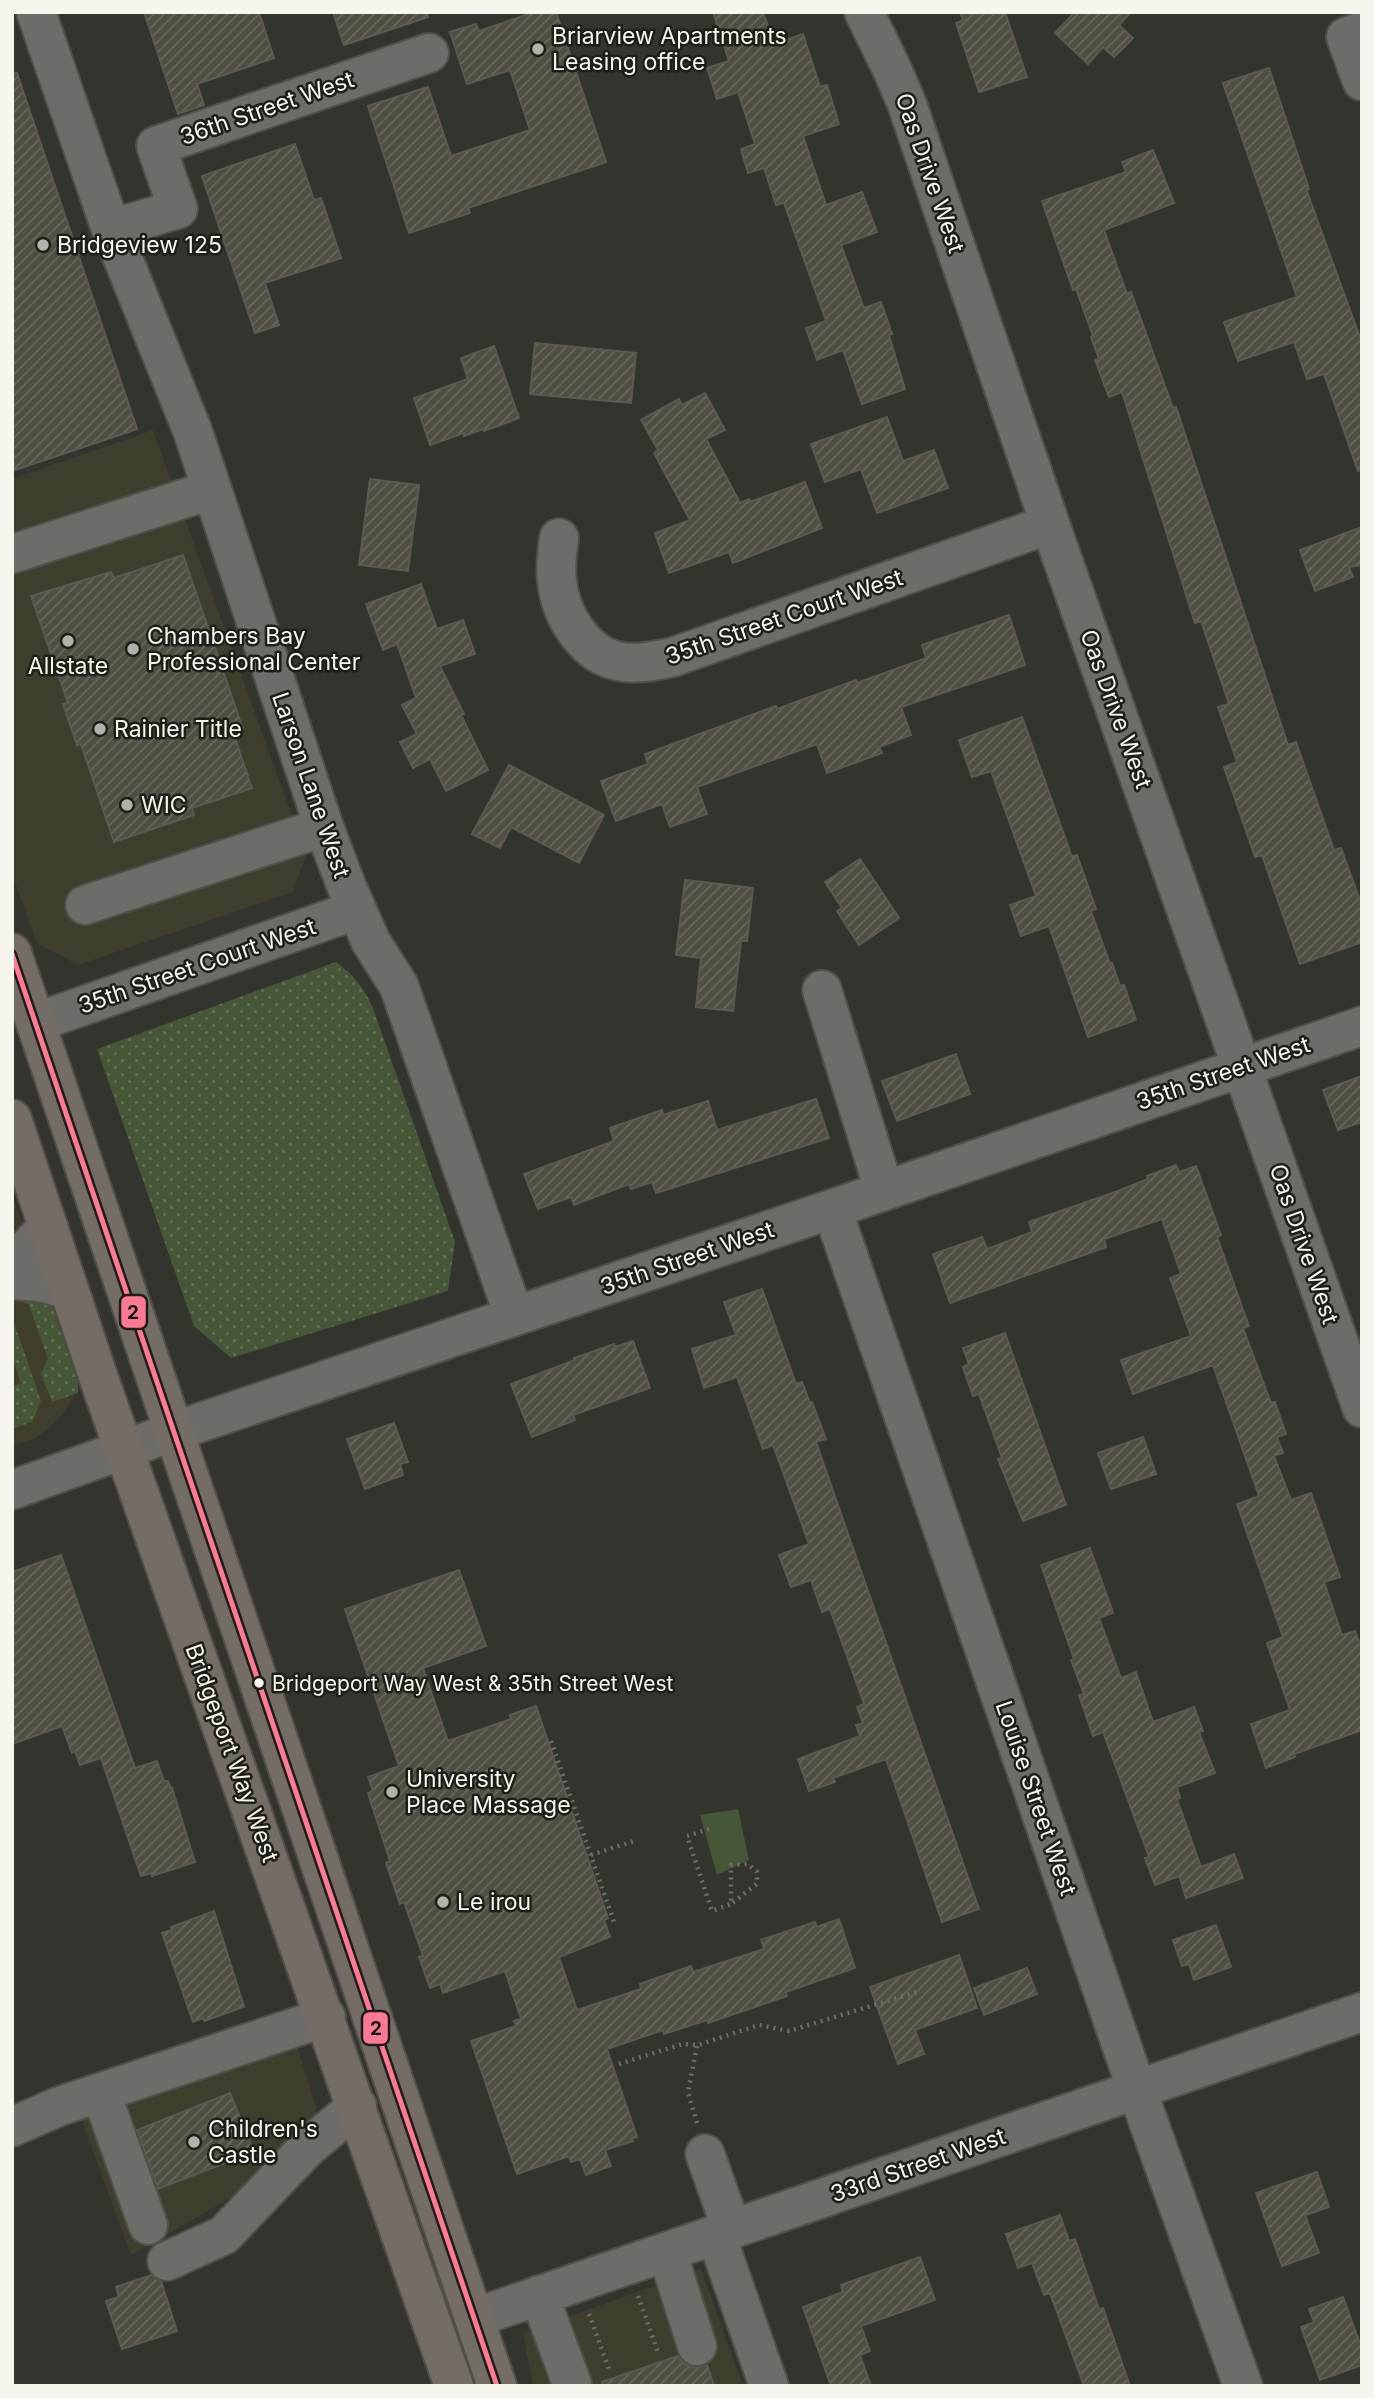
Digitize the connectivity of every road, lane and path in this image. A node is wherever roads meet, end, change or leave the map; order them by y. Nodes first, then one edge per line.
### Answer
1 (36, 12) edge
2 (864, 12) edge
3 (1354, 34) edge
4 (429, 53) dead end
5 (1362, 81) edge
6 (111, 229) junction
7 (212, 490) junction
8 (1050, 524) junction
9 (559, 538) dead end
10 (12, 554) edge
11 (324, 827) junction
12 (85, 905) dead end
13 (356, 910) junction
14 (12, 953) edge
15 (821, 990) dead end
16 (37, 1022) junction
17 (1362, 1026) edge
18 (1242, 1065) junction
19 (12, 1119) edge
20 (884, 1190) junction
21 (832, 1209) junction
22 (48, 1226) junction
23 (12, 1265) edge
24 (12, 1280) edge
25 (69, 1290) junction
26 (514, 1316) junction
27 (1362, 1408) edge
28 (174, 1431) junction
29 (124, 1449) junction
30 (12, 1490) edge
31 (551, 1741) dead end
32 (709, 1829) dead end
33 (634, 1841) dead end
34 (591, 1855) junction
35 (731, 1904) junction
36 (614, 1922) dead end
37 (920, 1991) dead end
38 (1362, 2012) edge
39 (326, 2017) junction
40 (698, 2045) junction
41 (619, 2064) dead end
42 (1137, 2090) junction
43 (101, 2093) junction
44 (357, 2106) junction
45 (12, 2127) edge
46 (705, 2154) joint
47 (148, 2225) dead end
48 (724, 2232) junction
49 (667, 2252) junction
50 (167, 2261) dead end
51 (628, 2265) junction
52 (577, 2283) junction
53 (540, 2295) junction
54 (474, 2318) junction
55 (697, 2346) dead end
56 (659, 2354) dead end
57 (611, 2372) dead end
58 (572, 2384) dead end
59 (454, 2386) edge
60 (498, 2386) edge
61 (769, 2386) edge
62 (1243, 2386) edge

1 - 6 street, Larson Lane West
2 - 8 street, Oas Drive West
3 - 5 street
4 - 6 street, 36th Street West
6 - 7 street, Larson Lane West
7 - 10 street
7 - 11 street, Larson Lane West
8 - 9 street, 35th Street Court West
8 - 18 street, Oas Drive West
11 - 12 street
11 - 13 street, Larson Lane West
13 - 16 street, 35th Street Court West
13 - 26 street, Larson Lane West
14 - 16 main road, Bridgeport Way West
15 - 20 street
16 - 28 main road, Bridgeport Way West
17 - 18 street, 35th Street West
18 - 20 street, 35th Street West
18 - 27 street, Oas Drive West
19 - 22 main road, Bridgeport Way West
20 - 21 street, 35th Street West
21 - 26 street, 35th Street West
21 - 42 street, Louise Street West
22 - 23 street
22 - 25 main road, Bridgeport Way West
24 - 25 street
25 - 29 main road, Bridgeport Way West
26 - 28 street, 35th Street West
28 - 29 street, 35th Street West
28 - 54 main road, Bridgeport Way West
29 - 30 street, 35th Street West
29 - 39 main road, Bridgeport Way West
31 - 34 path
32 - 35 path
33 - 34 path
34 - 36 path
35 - 35 path
37 - 40 path
38 - 42 street, 33rd Street West
39 - 43 street
39 - 44 main road, Bridgeport Way West
40 - 41 path
40 - 46 path
42 - 48 street, 33rd Street West
42 - 62 street, Louise Street West
43 - 45 street
43 - 47 street
44 - 50 street
44 - 59 main road, Bridgeport Way West
46 - 48 street
48 - 49 street, 33rd Street West
48 - 61 street
49 - 51 street, 33rd Street West
49 - 55 street
51 - 52 street, 33rd Street West
51 - 56 path
52 - 53 street, 33rd Street West
52 - 57 path
53 - 54 street, 33rd Street West
53 - 58 street
54 - 60 main road, Bridgeport Way West

